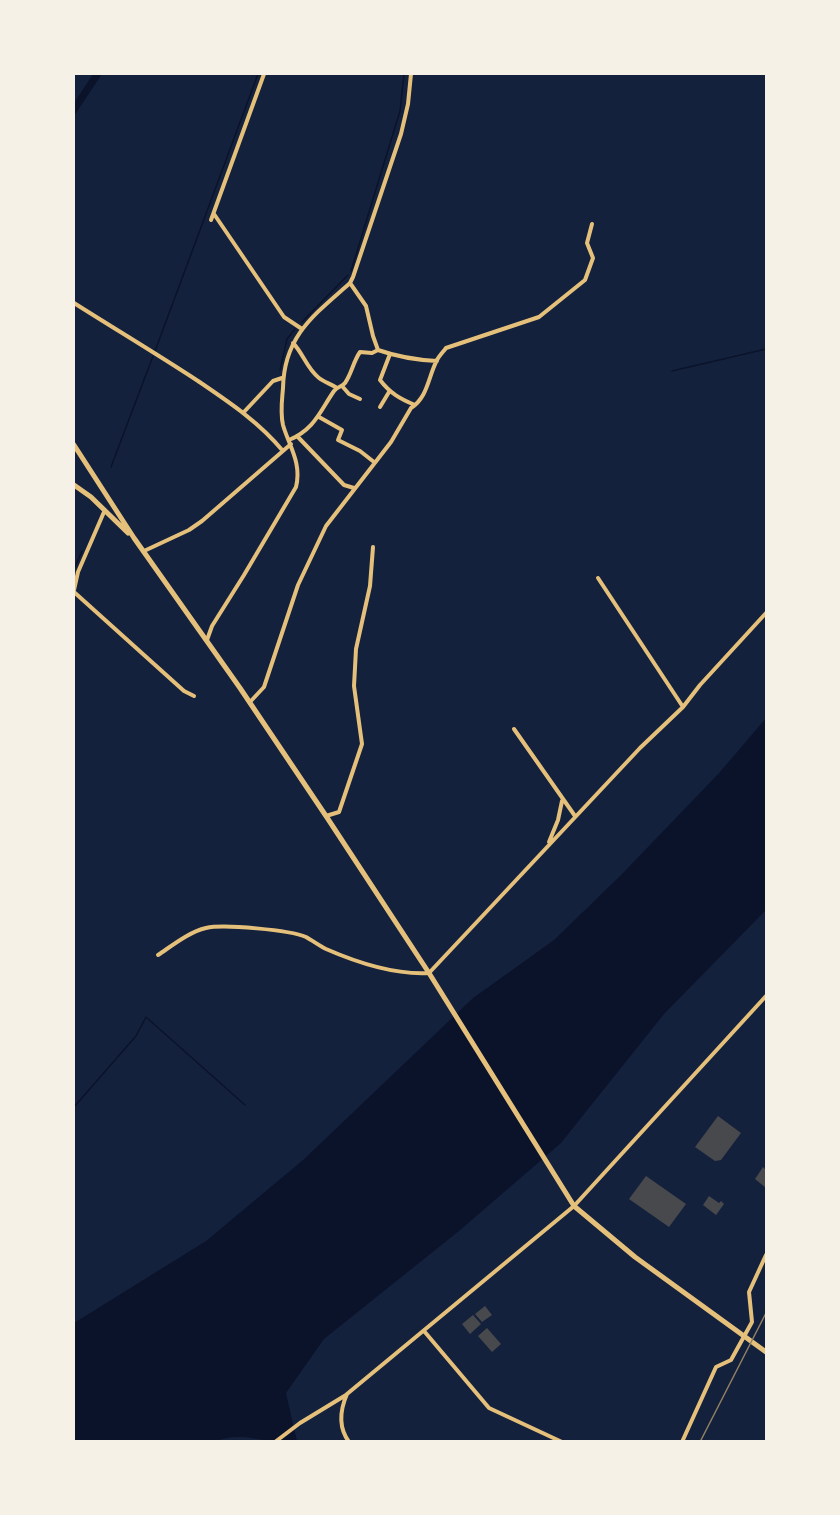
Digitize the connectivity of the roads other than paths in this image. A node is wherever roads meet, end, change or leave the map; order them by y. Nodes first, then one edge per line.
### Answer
1 (264, 74) edge
2 (411, 74) edge
3 (214, 214) junction
4 (211, 220) dead end
5 (592, 224) dead end
6 (350, 283) junction
7 (74, 303) edge
8 (302, 329) junction
9 (293, 343) junction
10 (378, 350) junction
11 (390, 354) junction
12 (437, 360) junction
13 (283, 378) junction
14 (339, 387) junction
15 (389, 392) junction
16 (360, 399) dead end
17 (415, 405) junction
18 (380, 407) dead end
19 (243, 413) junction
20 (319, 417) junction
21 (297, 436) junction
22 (290, 442) junction
23 (74, 445) edge
24 (283, 451) junction
25 (374, 462) junction
26 (76, 486) edge
27 (354, 488) junction
28 (105, 512) junction
29 (134, 538) junction
30 (374, 548) dead end
31 (144, 551) junction
32 (598, 578) dead end
33 (74, 591) edge
34 (766, 613) edge
35 (207, 640) junction
36 (194, 696) dead end
37 (250, 702) junction
38 (683, 706) junction
39 (514, 729) dead end
40 (562, 800) junction
41 (326, 816) junction
42 (575, 816) junction
43 (548, 845) junction
44 (158, 955) dead end
45 (429, 973) junction
46 (766, 996) edge
47 (574, 1206) junction
48 (766, 1255) edge
49 (424, 1331) junction
50 (766, 1352) edge
51 (347, 1394) junction
52 (274, 1442) edge
53 (348, 1442) edge
54 (562, 1442) edge
55 (682, 1442) edge

1 - 3 street
2 - 6 street
3 - 4 street
3 - 8 street
5 - 12 street
6 - 8 street
6 - 10 street
7 - 19 street
8 - 9 street
9 - 13 street
9 - 14 street
10 - 11 street
10 - 14 street
11 - 12 street
11 - 15 street
12 - 17 street
13 - 19 street
13 - 22 street
14 - 16 street
14 - 20 street
15 - 17 street
15 - 18 street
17 - 25 street
19 - 24 street
20 - 21 street
20 - 25 street
21 - 22 street
21 - 27 street
22 - 24 street
22 - 35 street
23 - 29 main road
24 - 31 street
25 - 27 street
26 - 28 main road
27 - 37 street
28 - 29 main road
28 - 33 street
29 - 31 main road
30 - 41 street
31 - 35 main road
32 - 38 street
33 - 36 street
34 - 38 street
35 - 37 main road
37 - 41 main road
38 - 42 street
39 - 40 street
40 - 42 street
40 - 43 street
41 - 45 main road
42 - 43 street
43 - 45 street
44 - 45 street
45 - 47 main road
46 - 47 street
47 - 49 street
47 - 50 main road
48 - 55 street
49 - 51 street
49 - 54 street
51 - 52 street
51 - 53 street

